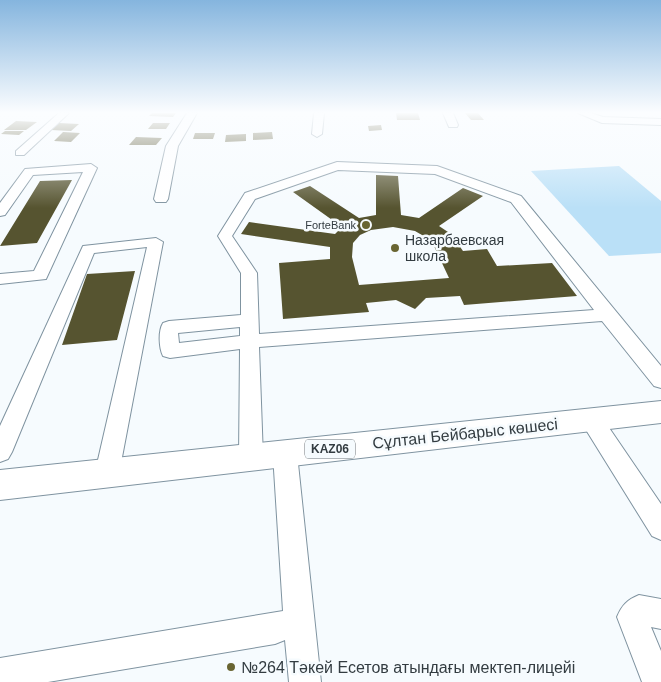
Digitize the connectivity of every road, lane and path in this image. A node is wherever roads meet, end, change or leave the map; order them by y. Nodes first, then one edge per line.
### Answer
1 (29, 145) edge
2 (173, 145) edge
3 (20, 153) dead end
4 (16, 188) junction
5 (0, 190) edge
6 (161, 199) dead end
7 (0, 212) edge
8 (0, 279) edge
9 (608, 315) junction
10 (250, 320) junction
11 (250, 341) junction
12 (661, 380) edge
13 (661, 412) edge
14 (591, 419) junction
15 (0, 452) edge
16 (285, 454) junction
17 (251, 458) junction
18 (107, 473) junction
19 (0, 485) edge
20 (661, 528) edge
21 (661, 614) edge
22 (298, 620) junction
23 (0, 674) edge
24 (305, 682) edge
25 (658, 682) edge

1 - 3 street
2 - 6 street
4 - 5 street
4 - 7 street
4 - 8 street
9 - 10 street
9 - 11 street
9 - 12 street
10 - 11 street
10 - 11 street
11 - 17 street
13 - 14 main road, Сұлтан Бейбарыс көшесі / KAZ06
14 - 16 main road, Сұлтан Бейбарыс көшесі / KAZ06
14 - 20 street
15 - 18 street
16 - 17 main road, Сұлтан Бейбарыс көшесі / KAZ06
16 - 22 street
17 - 18 main road, Сұлтан Бейбарыс көшесі / KAZ06
18 - 19 main road, Сұлтан Бейбарыс көшесі / KAZ06
21 - 25 street
22 - 23 street
22 - 24 lane

